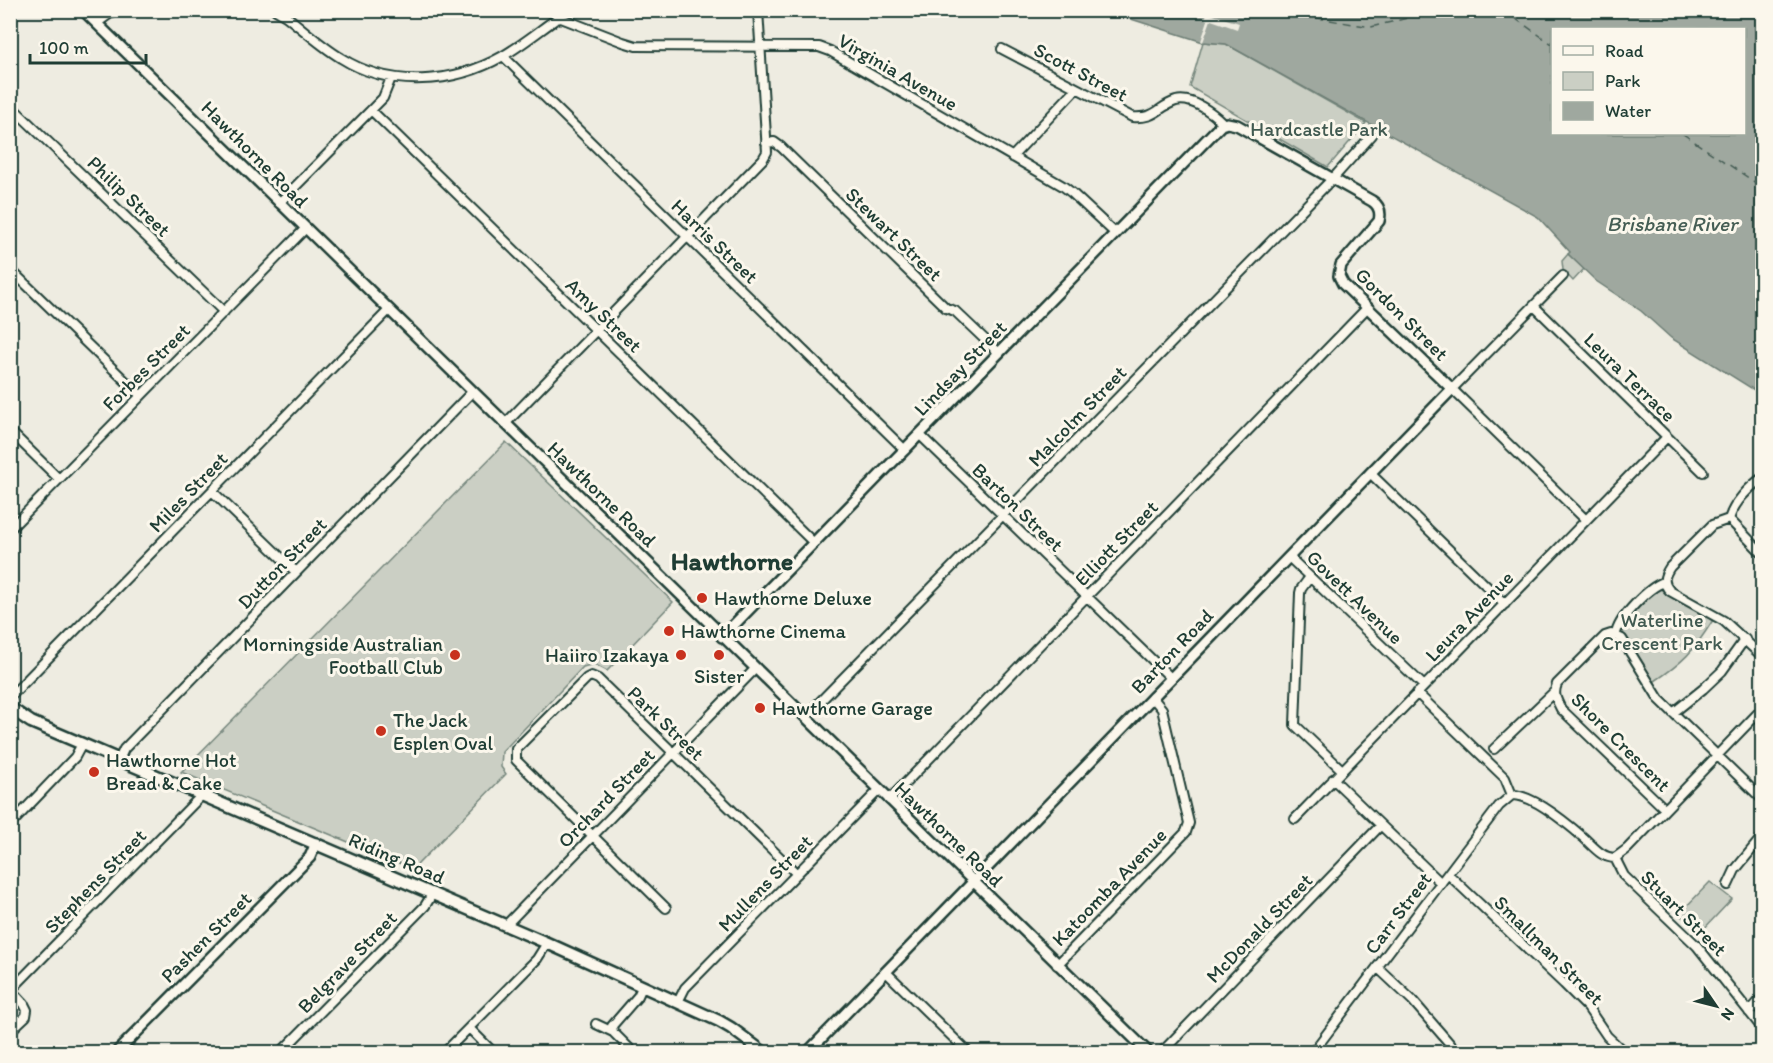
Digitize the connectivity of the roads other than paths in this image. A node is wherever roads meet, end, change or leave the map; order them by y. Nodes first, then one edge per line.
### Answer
1 (83, 10) edge
2 (115, 10) edge
3 (276, 10) edge
4 (554, 10) edge
5 (758, 10) edge
6 (561, 18) junction
7 (97, 23) junction
8 (761, 45) junction
9 (1002, 49) dead end
10 (503, 56) junction
11 (391, 78) junction
12 (1076, 89) junction
13 (1179, 100) joint
14 (10, 105) edge
15 (371, 110) junction
16 (1223, 123) junction
17 (1372, 135) dead end
18 (766, 143) junction
19 (1012, 157) junction
20 (1332, 178) junction
21 (279, 203) junction
22 (305, 229) junction
23 (1115, 233) junction
24 (687, 236) junction
25 (10, 269) edge
26 (1563, 276) dead end
27 (1534, 306) junction
28 (1367, 308) junction
29 (389, 310) junction
30 (224, 312) junction
31 (596, 330) junction
32 (999, 353) junction
33 (1452, 389) junction
34 (472, 392) junction
35 (141, 396) junction
36 (505, 424) junction
37 (10, 431) edge
38 (920, 435) junction
39 (1668, 437) junction
40 (905, 450) junction
41 (1703, 472) dead end
42 (1370, 473) junction
43 (1762, 478) edge
44 (59, 479) junction
45 (212, 491) junction
46 (1003, 516) junction
47 (1729, 519) junction
48 (1586, 520) junction
49 (10, 529) edge
50 (814, 543) junction
51 (1762, 553) edge
52 (1289, 556) junction
53 (296, 572) junction
54 (1310, 577) junction
55 (1664, 582) junction
56 (1087, 597) junction
57 (1504, 604) junction
58 (1616, 635) junction
59 (722, 637) junction
60 (1745, 639) junction
61 (1762, 656) edge
62 (755, 669) junction
63 (1171, 678) junction
64 (1424, 686) junction
65 (1554, 692) junction
66 (1417, 693) junction
67 (10, 697) edge
68 (1152, 697) junction
69 (10, 708) edge
70 (1762, 709) edge
71 (1673, 713) junction
72 (805, 717) junction
73 (82, 744) junction
74 (1494, 749) dead end
75 (673, 753) junction
76 (1717, 755) junction
77 (119, 760) junction
78 (1342, 770) junction
79 (1333, 780) junction
80 (879, 790) junction
81 (202, 795) junction
82 (1512, 795) junction
83 (1762, 799) edge
84 (889, 801) junction
85 (1665, 809) junction
86 (1295, 819) dead end
87 (10, 825) edge
88 (1380, 826) junction
89 (592, 837) junction
90 (1762, 837) edge
91 (316, 843) junction
92 (1616, 858) junction
93 (796, 874) junction
94 (1448, 874) junction
95 (973, 882) junction
96 (1441, 883) junction
97 (1728, 885) dead end
98 (433, 893) junction
99 (666, 908) dead end
100 (506, 925) junction
101 (547, 943) junction
102 (1057, 964) junction
103 (1377, 967) junction
104 (886, 972) junction
105 (642, 987) junction
106 (11, 989) edge
107 (1762, 998) edge
108 (678, 1002) junction
109 (1749, 1012) junction
110 (597, 1024) dead end
111 (469, 1028) junction
112 (1762, 1028) edge
113 (10, 1031) edge
114 (613, 1032) junction
115 (1313, 1052) edge
116 (117, 1053) edge
117 (281, 1053) edge
118 (445, 1053) edge
119 (493, 1053) edge
120 (633, 1053) edge
121 (763, 1053) edge
122 (808, 1053) edge
123 (968, 1053) edge
124 (1148, 1053) edge
125 (1162, 1053) edge
126 (1456, 1053) edge
127 (1624, 1053) edge

1 - 7 street, Hawthorne Road
2 - 7 street
3 - 11 street
4 - 6 street
5 - 8 street
6 - 8 street, Virginia Avenue
6 - 10 street
7 - 21 street, Hawthorne Road
8 - 18 street
8 - 19 street, Virginia Avenue
9 - 12 street, Scott Street
10 - 11 street
10 - 24 street, Harris Street
11 - 15 street
12 - 13 street, Scott Street
12 - 19 street
13 - 16 street, Gordon Street
14 - 30 street, Philip Street
15 - 21 street
15 - 31 street, Amy Street
16 - 20 street, Gordon Street
16 - 23 street, Lindsay Street
17 - 20 street, Malcolm Street
18 - 24 street
18 - 32 street, Stewart Street
19 - 23 street, Virginia Avenue
20 - 28 street, Gordon Street
20 - 46 street, Malcolm Street
21 - 22 street, Hawthorne Road
22 - 29 street, Hawthorne Road
22 - 30 street, Forbes Street
23 - 32 street, Lindsay Street
24 - 31 street
24 - 40 street, Harris Street
25 - 35 street
26 - 27 street, Barton Road
27 - 33 street, Barton Road
27 - 39 street, Leura Terrace
28 - 33 street, Gordon Street
28 - 56 street, Elliott Street
29 - 34 street, Hawthorne Road
29 - 45 street, Miles Street
30 - 35 street, Forbes Street
31 - 36 street
31 - 50 street, Amy Street
32 - 38 street, Lindsay Street
33 - 42 street, Barton Road
33 - 48 street, Gordon Street
34 - 36 street, Hawthorne Road
34 - 53 street, Dutton Street
35 - 44 street, Forbes Street
36 - 59 street, Hawthorne Road
37 - 44 street
38 - 40 street, Lindsay Street
38 - 46 street, Barton Street
39 - 41 street, Leura Terrace
39 - 48 street, Leura Avenue
40 - 50 street, Lindsay Street
42 - 52 street, Barton Road
42 - 57 street
43 - 47 street
44 - 49 street, Forbes Street
45 - 53 street
45 - 67 street, Miles Street
46 - 56 street, Barton Street
46 - 72 street, Malcolm Street
47 - 51 street
47 - 55 street
48 - 57 street, Leura Avenue
50 - 59 street, Lindsay Street
52 - 54 street, Govett Avenue
52 - 63 street, Barton Road
53 - 77 street, Dutton Street
54 - 64 street, Govett Avenue
54 - 78 street
55 - 58 street
55 - 60 street
56 - 63 street, Barton Street
56 - 84 street, Elliott Street
57 - 64 street, Leura Avenue
58 - 65 street, Shore Crescent
58 - 71 street
59 - 62 street, Hawthorne Road
60 - 61 street
60 - 71 street
62 - 72 street, Hawthorne Road
62 - 75 street, Orchard Street
63 - 68 street, Barton Road
64 - 66 street, Leura Avenue
65 - 74 street
65 - 85 street, Shore Crescent
66 - 78 street, Leura Avenue
66 - 82 street
68 - 95 street, Barton Road
68 - 102 street, Katoomba Avenue
69 - 73 main road, Riding Road
70 - 76 street
71 - 76 street
72 - 80 street, Hawthorne Road
73 - 77 main road, Riding Road
73 - 87 street
75 - 89 street, Orchard Street
75 - 89 street, Park Street
75 - 93 street, Park Street
76 - 83 street
76 - 85 street
77 - 81 main road, Riding Road
78 - 79 street, Leura Avenue
79 - 86 street, Leura Avenue
79 - 88 street
80 - 84 street, Hawthorne Road
80 - 93 street, Mullens Street
81 - 91 main road, Riding Road
81 - 106 street, Stephens Street
82 - 92 street, Stuart Street
82 - 94 street, Carr Street
84 - 95 street, Hawthorne Road
85 - 92 street
88 - 96 street
88 - 125 street, McDonald Street
89 - 99 street
89 - 100 street, Orchard Street
90 - 97 street
91 - 98 main road, Riding Road
91 - 116 street, Pashen Street
92 - 109 street, Stuart Street
93 - 108 street, Mullens Street
94 - 96 street, Carr Street
94 - 127 street, Smallman Street
95 - 102 street, Hawthorne Road
95 - 104 street, Barton Road
96 - 103 street, Carr Street
98 - 100 main road, Riding Road
98 - 117 street, Belgrave Street
100 - 101 main road, Riding Road
101 - 105 main road, Riding Road
101 - 111 street
102 - 124 street, Hawthorne Road
103 - 115 street, Carr Street
103 - 126 street
104 - 122 street, Barton Road
104 - 123 street
105 - 108 main road, Riding Road
105 - 114 street
106 - 113 street
107 - 109 street
108 - 121 main road, Riding Road
109 - 112 street, Stuart Street
110 - 114 street
111 - 118 street
111 - 119 street
114 - 120 street

